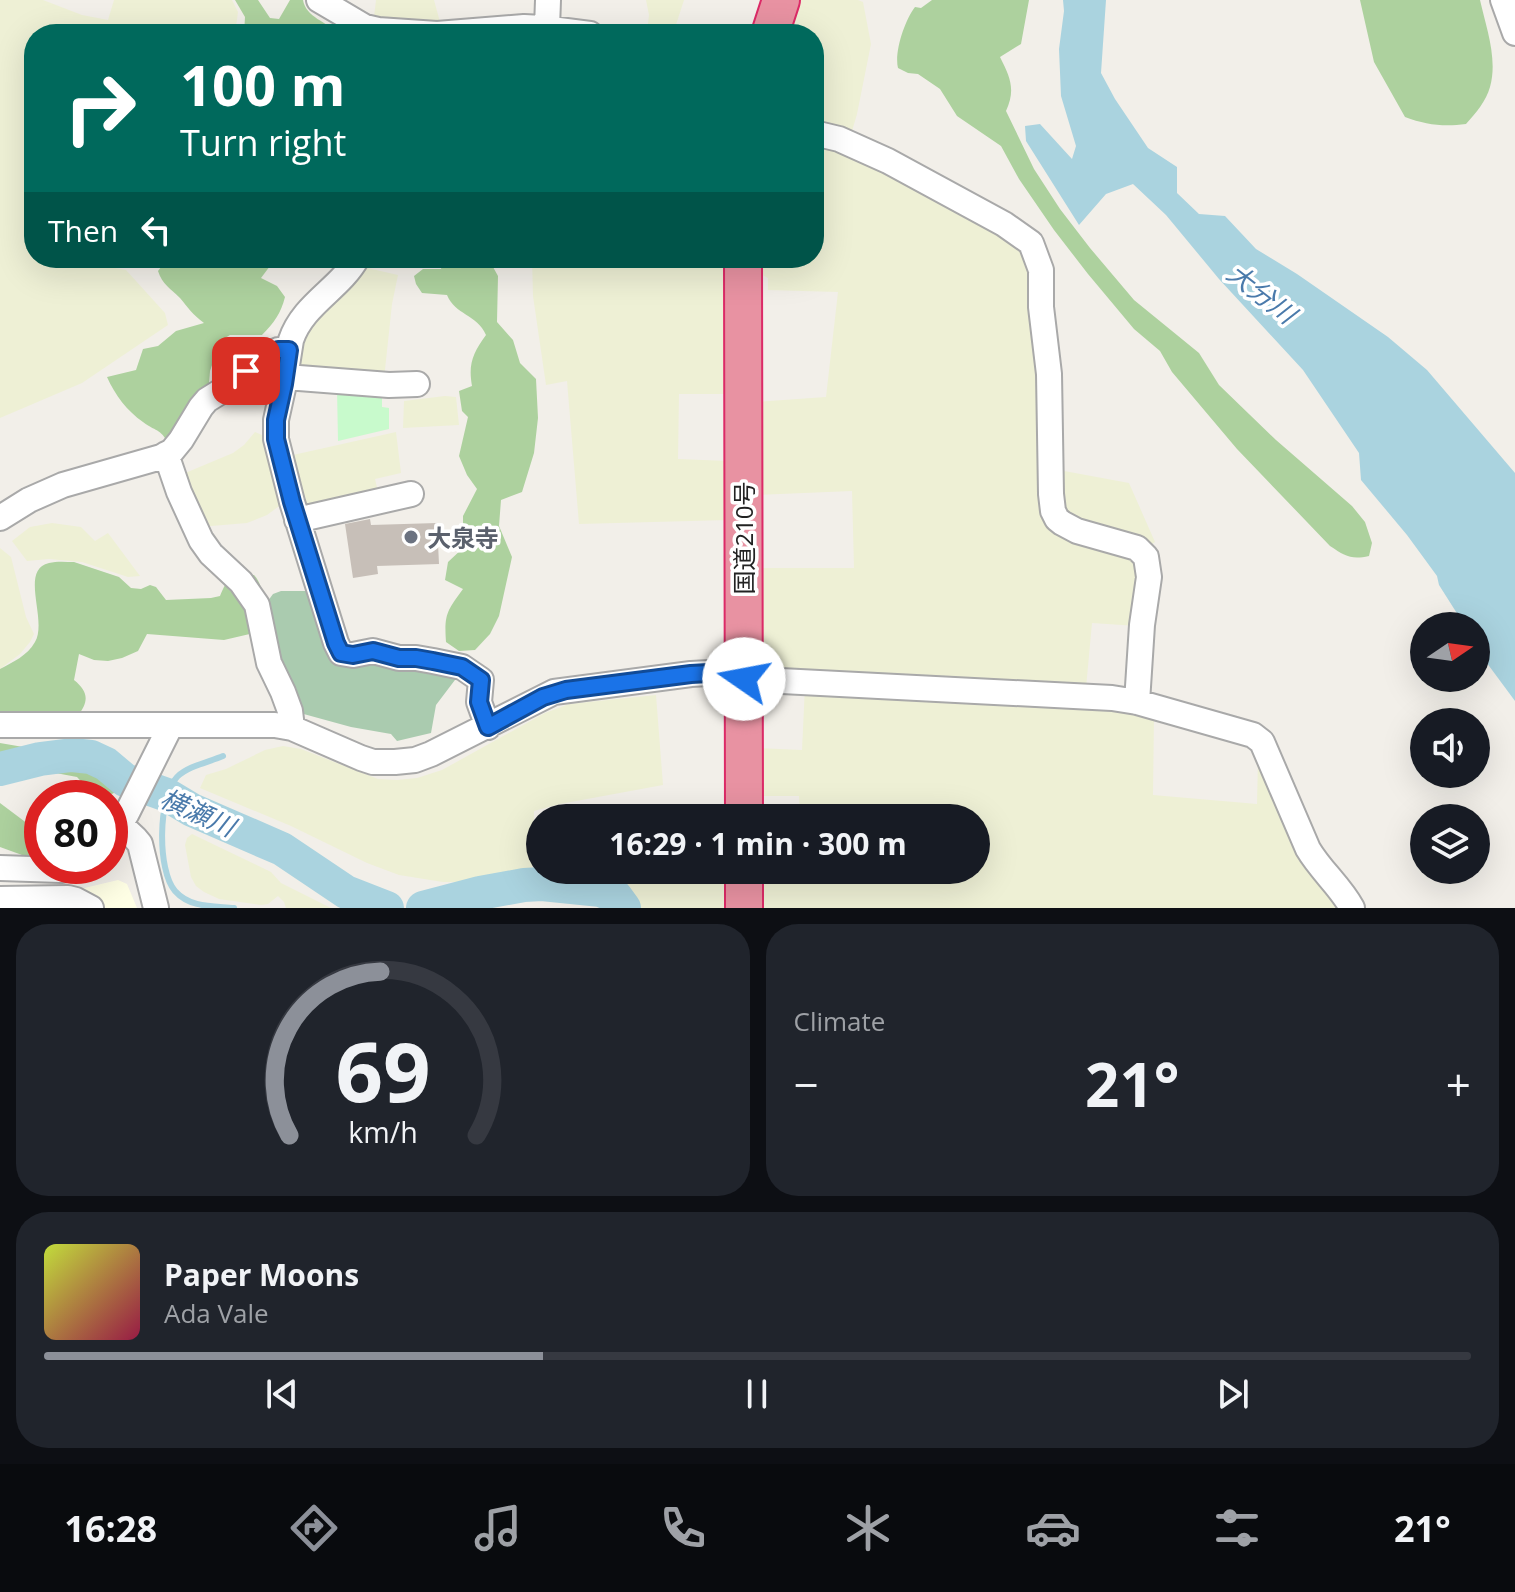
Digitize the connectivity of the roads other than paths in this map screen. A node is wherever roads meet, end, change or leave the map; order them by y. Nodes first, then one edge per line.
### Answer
1 (319, 0) edge
2 (548, 0) edge
3 (781, 0) edge
4 (1503, 0) edge
5 (359, 19) edge
6 (547, 24) edge
7 (773, 24) edge
8 (1515, 33) edge
9 (824, 135) edge
10 (351, 268) edge
11 (743, 268) edge
12 (289, 350) junction
13 (286, 377) junction
14 (417, 384) dead end
15 (166, 454) junction
16 (411, 494) dead end
17 (0, 518) edge
18 (297, 520) junction
19 (744, 675) junction
20 (1137, 702) junction
21 (0, 725) edge
22 (171, 725) junction
23 (488, 727) junction
24 (292, 728) junction
25 (744, 804) edge
26 (128, 809) edge
27 (128, 838) edge
28 (0, 868) edge
29 (24, 869) edge
30 (744, 884) edge
31 (0, 899) edge
32 (91, 908) edge
33 (156, 908) edge
34 (744, 908) edge
35 (1352, 908) edge

1 - 5 street
2 - 6 street
3 - 7 highway
4 - 8 street
9 - 20 street
10 - 12 street
11 - 19 highway, 国道210号
12 - 13 street
12 - 15 street
13 - 14 street
13 - 18 street
15 - 17 street
15 - 24 street
16 - 18 street
18 - 23 street
19 - 20 street
19 - 23 street
19 - 25 highway, 国道210号
20 - 35 street
21 - 22 street
22 - 24 street
22 - 26 street
23 - 24 street
27 - 33 street
28 - 29 street
30 - 34 highway
31 - 32 street

